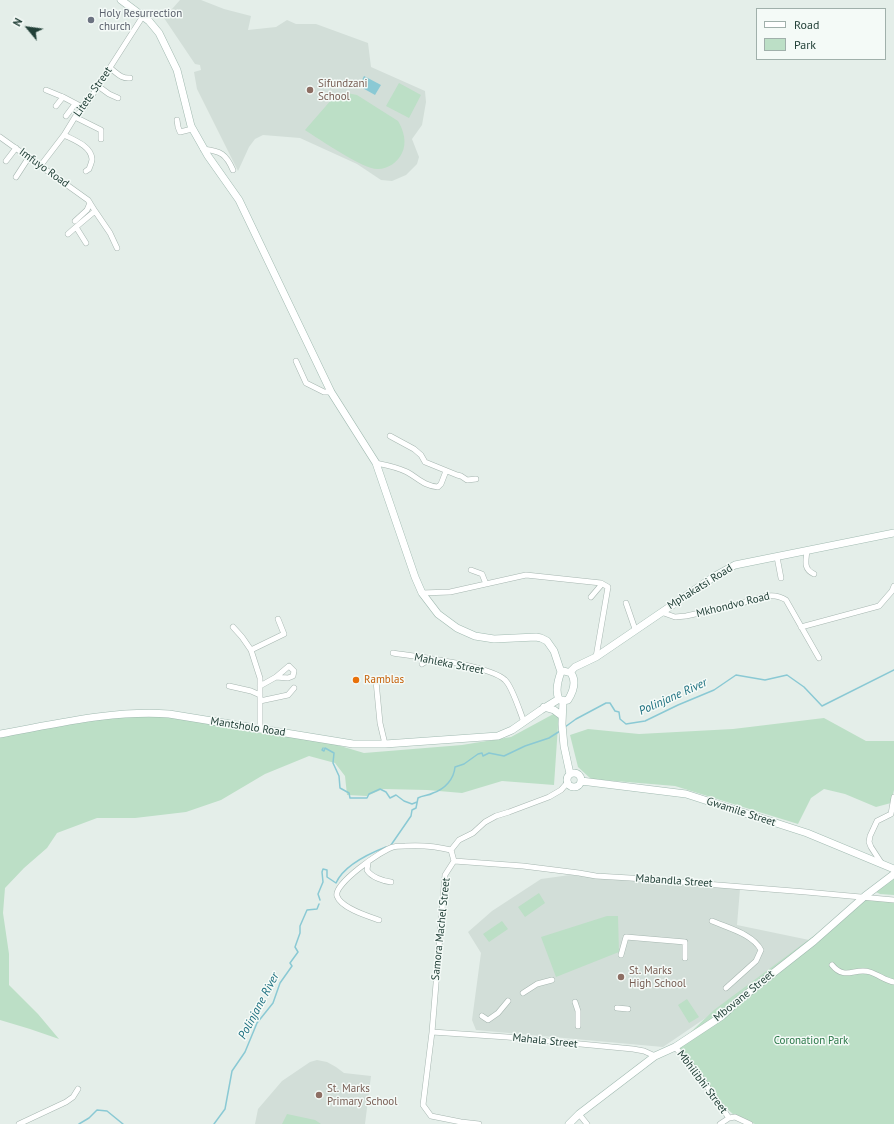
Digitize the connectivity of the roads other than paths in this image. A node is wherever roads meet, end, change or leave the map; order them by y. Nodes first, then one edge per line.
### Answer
1 (121, 0) edge
2 (143, 16) junction
3 (110, 68) junction
4 (130, 78) dead end
5 (98, 86) junction
6 (46, 90) dead end
7 (63, 97) junction
8 (118, 98) dead end
9 (75, 104) junction
10 (56, 106) dead end
11 (84, 108) junction
12 (66, 116) dead end
13 (75, 117) junction
14 (177, 120) dead end
15 (192, 129) junction
16 (64, 135) junction
17 (0, 137) edge
18 (101, 139) dead end
19 (16, 148) junction
20 (204, 149) junction
21 (29, 157) junction
22 (6, 161) dead end
23 (41, 165) junction
24 (86, 170) dead end
25 (234, 170) dead end
26 (16, 177) dead end
27 (89, 202) junction
28 (95, 211) junction
29 (75, 221) dead end
30 (76, 227) junction
31 (68, 234) dead end
32 (86, 243) dead end
33 (117, 248) dead end
34 (296, 361) dead end
35 (331, 392) junction
36 (390, 436) dead end
37 (376, 463) junction
38 (446, 470) junction
39 (476, 479) dead end
40 (894, 533) edge
41 (807, 550) junction
42 (776, 557) junction
43 (471, 570) dead end
44 (814, 574) dead end
45 (781, 578) dead end
46 (486, 584) junction
47 (602, 584) junction
48 (894, 586) edge
49 (422, 593) junction
50 (591, 597) dead end
51 (626, 603) dead end
52 (661, 612) junction
53 (278, 619) dead end
54 (233, 627) dead end
55 (801, 627) junction
56 (635, 629) junction
57 (251, 650) junction
58 (393, 654) dead end
59 (596, 657) junction
60 (819, 658) dead end
61 (430, 659) junction
62 (422, 664) dead end
63 (561, 672) junction
64 (570, 672) junction
65 (276, 677) dead end
66 (376, 681) dead end
67 (229, 686) dead end
68 (260, 686) junction
69 (294, 688) dead end
70 (260, 698) junction
71 (560, 698) junction
72 (544, 707) junction
73 (562, 716) junction
74 (524, 720) junction
75 (260, 730) junction
76 (0, 734) edge
77 (385, 744) junction
78 (570, 774) junction
79 (581, 781) junction
80 (568, 782) junction
81 (894, 797) edge
82 (451, 850) junction
83 (454, 861) junction
84 (368, 863) junction
85 (882, 864) junction
86 (894, 869) edge
87 (894, 874) edge
88 (392, 882) dead end
89 (865, 896) junction
90 (894, 900) edge
91 (378, 920) dead end
92 (712, 921) dead end
93 (621, 955) dead end
94 (685, 958) dead end
95 (832, 965) dead end
96 (552, 980) dead end
97 (894, 982) edge
98 (726, 988) dead end
99 (524, 993) dead end
100 (508, 1001) dead end
101 (575, 1002) dead end
102 (617, 1008) dead end
103 (628, 1009) dead end
104 (482, 1016) dead end
105 (578, 1026) dead end
106 (432, 1032) junction
107 (675, 1047) junction
108 (655, 1056) junction
109 (78, 1089) dead end
110 (579, 1114) junction
111 (729, 1118) junction
112 (460, 1123) edge
113 (20, 1124) edge
114 (479, 1124) edge
115 (569, 1124) edge
116 (587, 1124) edge
117 (720, 1124) edge
118 (750, 1124) edge

1 - 2 street
2 - 3 street, Litete Street
2 - 15 street
3 - 4 street
3 - 5 street, Litete Street
5 - 8 street
5 - 11 street, Litete Street
6 - 7 street
7 - 9 street
7 - 10 street
9 - 11 street
9 - 12 street
11 - 13 street, Litete Street
13 - 16 street, Litete Street
13 - 18 street
14 - 15 street
15 - 20 street
16 - 23 street, Litete Street
16 - 24 street
17 - 19 street, Imfuyo Road
19 - 21 street, Imfuyo Road
19 - 22 street
20 - 25 street
20 - 35 street
21 - 23 street, Imfuyo Road
21 - 26 street
23 - 27 street, Imfuyo Road
27 - 28 street
27 - 29 street
28 - 30 street
28 - 33 street
30 - 31 street
30 - 32 street
34 - 35 street
35 - 37 street
36 - 38 street
37 - 38 street
37 - 49 street
38 - 39 street
40 - 41 street, Mphakatsi Road
41 - 42 street, Mphakatsi Road
41 - 44 street
42 - 45 street
42 - 52 street, Mphakatsi Road
43 - 46 street
46 - 47 street
46 - 49 street
47 - 50 street
47 - 59 street
48 - 55 street
49 - 63 street
51 - 56 street
52 - 55 street, Mkhondvo Road
52 - 56 street, Mphakatsi Road
53 - 57 street
54 - 57 street
55 - 60 street, Mkhondvo Road
56 - 59 street, Mphakatsi Road
57 - 68 street
58 - 61 street, Mahleka Street
59 - 64 street, Mphakatsi Road
61 - 62 street
61 - 74 street, Mahleka Street
63 - 64 street
63 - 71 street
64 - 71 street
65 - 68 street
66 - 77 street
67 - 70 street
68 - 70 street
69 - 70 street
70 - 75 street
71 - 72 street, Mantsholo Road
71 - 73 street
71 - 74 street, Mantsholo Road
72 - 73 street
72 - 74 street, Mantsholo Road
73 - 78 street
74 - 77 street, Mantsholo Road
75 - 76 street, Mantsholo Road
75 - 77 street, Mantsholo Road
78 - 79 street
78 - 80 street
79 - 80 street
79 - 85 street, Gwamile Street
80 - 82 street
81 - 85 street
82 - 83 street
82 - 84 street
83 - 89 street, Mabandla Street
83 - 106 street, Samora Machel Street
84 - 88 street
84 - 91 street
85 - 86 street, Gwamile Street
87 - 89 street, Mbovane Street
89 - 90 street, Mabandla Street
89 - 107 street, Mbovane Street
92 - 98 street
93 - 94 street
95 - 97 street
96 - 99 street
100 - 104 street
101 - 105 street
102 - 103 street
106 - 108 street, Mahala Street
106 - 112 street, Samora Machel Street
107 - 108 street, Mbovane Street
107 - 111 street, Mbhilibhi Street
108 - 110 street, Mbovane Street
109 - 113 street
110 - 115 street, Mbovane Street
110 - 116 street
111 - 117 street
111 - 118 street, Mbhilibhi Street
112 - 114 street, Samora Machel Street

